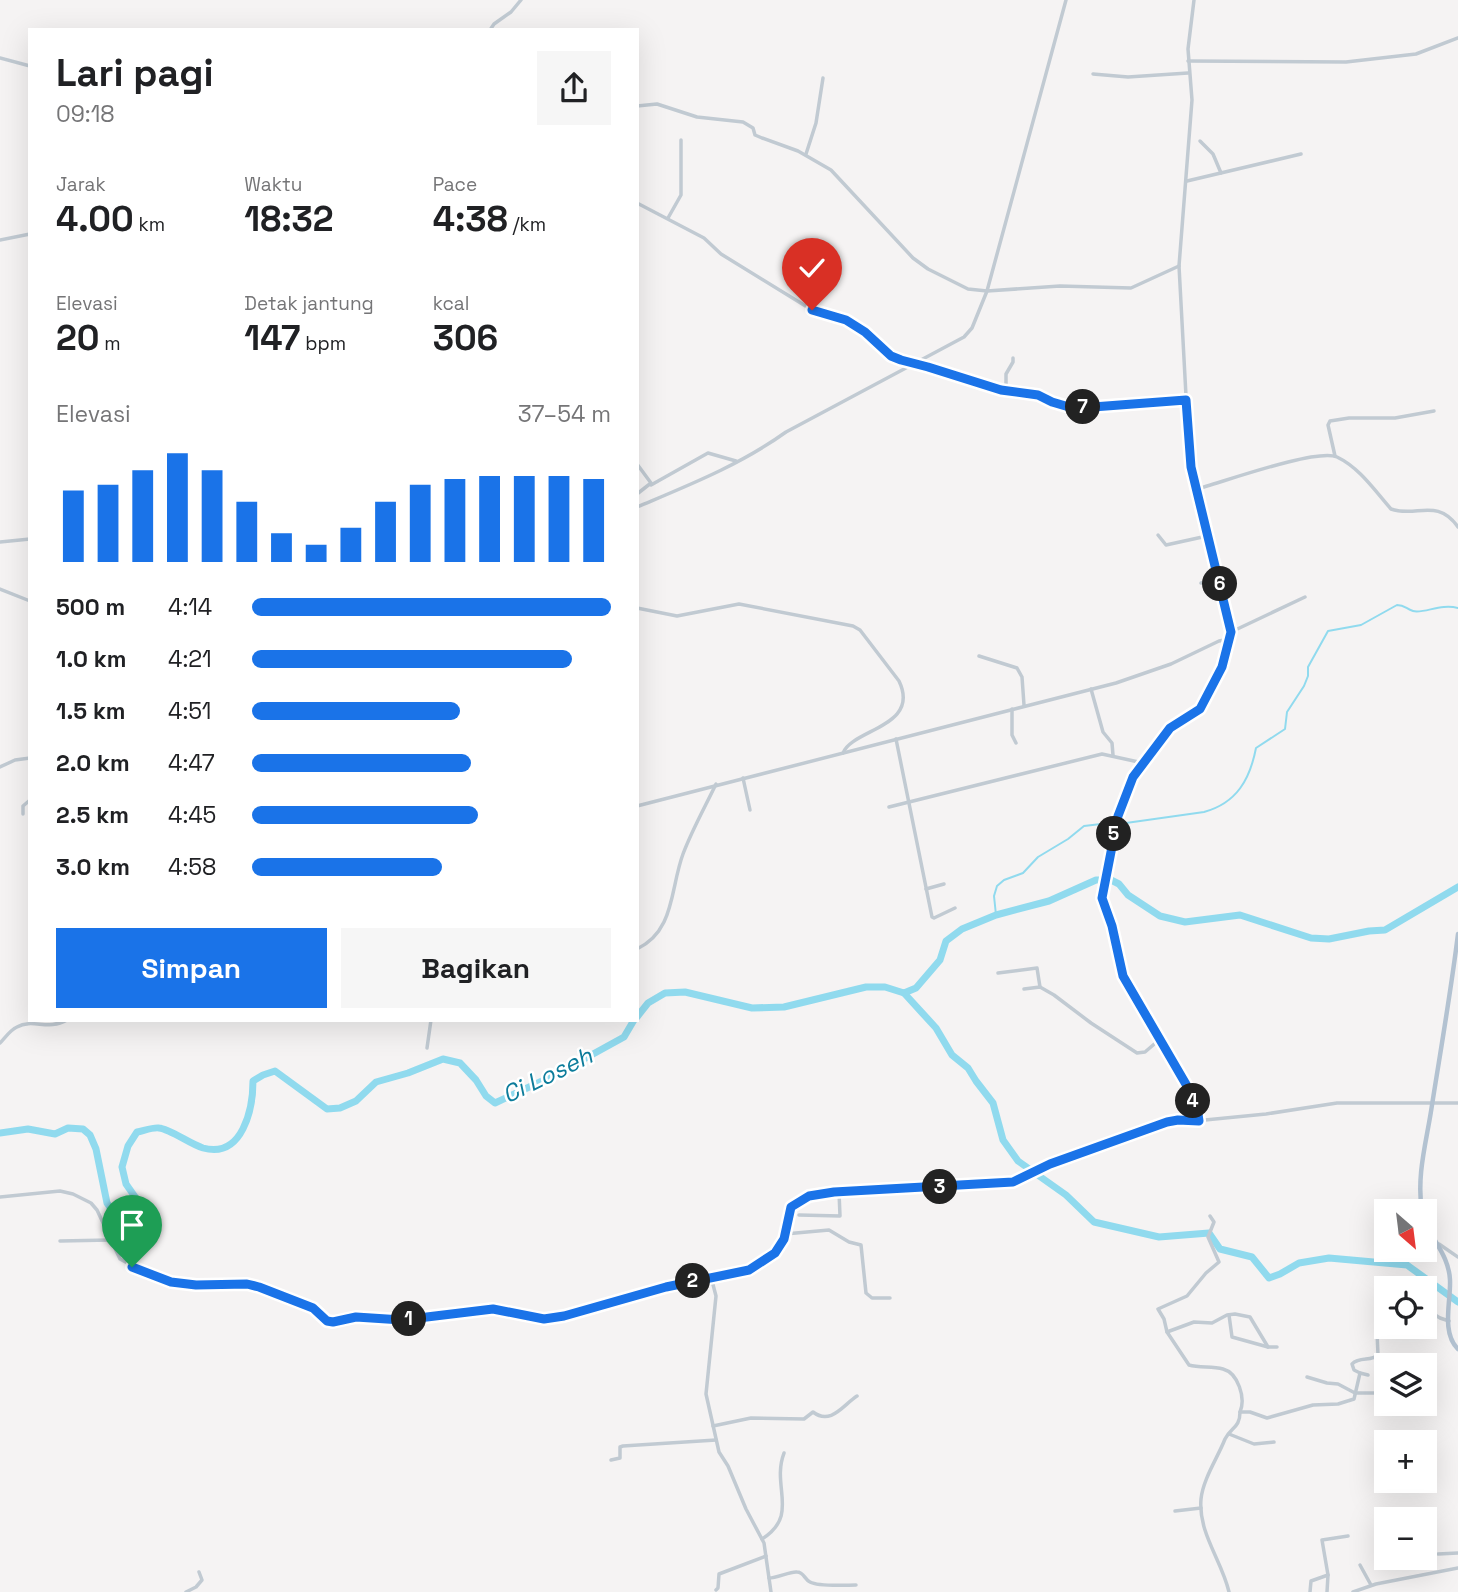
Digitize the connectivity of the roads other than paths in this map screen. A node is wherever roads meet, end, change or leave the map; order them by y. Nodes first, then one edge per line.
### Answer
1 (521, 0) edge
2 (1066, 0) edge
3 (1194, 0) edge
4 (491, 28) edge
5 (1458, 38) edge
6 (0, 58) edge
7 (1188, 61) junction
8 (28, 65) edge
9 (1188, 73) junction
10 (1093, 74) dead end
11 (823, 78) dead end
12 (639, 106) edge
13 (681, 140) dead end
14 (1200, 141) dead end
15 (1301, 154) dead end
16 (805, 155) junction
17 (1221, 173) junction
18 (1187, 181) junction
19 (639, 204) edge
20 (668, 219) junction
21 (28, 234) edge
22 (0, 240) edge
23 (1179, 266) junction
24 (987, 291) junction
25 (1013, 358) dead end
26 (915, 364) junction
27 (1006, 390) junction
28 (1186, 400) junction
29 (1434, 411) dead end
30 (1335, 457) junction
31 (738, 461) junction
32 (639, 466) edge
33 (651, 485) junction
34 (1197, 489) junction
35 (639, 493) edge
36 (639, 505) edge
37 (1458, 527) edge
38 (1158, 535) dead end
39 (1207, 536) junction
40 (28, 539) edge
41 (0, 542) edge
42 (1219, 579) junction
43 (1201, 583) dead end
44 (0, 589) edge
45 (1305, 597) dead end
46 (28, 600) edge
47 (639, 608) edge
48 (1231, 632) junction
49 (1230, 639) junction
50 (979, 656) dead end
51 (1091, 690) junction
52 (1024, 706) junction
53 (1012, 709) junction
54 (896, 739) junction
55 (1016, 743) dead end
56 (843, 753) junction
57 (1112, 756) junction
58 (28, 758) edge
59 (1143, 763) junction
60 (0, 767) edge
61 (743, 778) junction
62 (716, 784) junction
63 (28, 802) edge
64 (909, 804) junction
65 (639, 805) edge
66 (889, 807) dead end
67 (750, 810) dead end
68 (23, 814) dead end
69 (943, 884) dead end
70 (926, 889) junction
71 (955, 908) dead end
72 (1458, 934) edge
73 (639, 948) edge
74 (998, 973) dead end
75 (1040, 987) junction
76 (1024, 989) dead end
77 (63, 1022) edge
78 (431, 1022) edge
79 (1159, 1040) junction
80 (0, 1043) edge
81 (428, 1048) dead end
82 (1433, 1102) junction
83 (1458, 1103) edge
84 (1199, 1121) junction
85 (839, 1192) junction
86 (0, 1197) edge
87 (1421, 1199) edge
88 (799, 1215) dead end
89 (1210, 1216) dead end
90 (785, 1234) junction
91 (110, 1240) junction
92 (60, 1241) dead end
93 (1437, 1242) edge
94 (1437, 1243) edge
95 (1458, 1258) edge
96 (711, 1278) junction
97 (890, 1297) dead end
98 (1229, 1315) junction
99 (1437, 1316) edge
100 (1448, 1321) junction
101 (1167, 1332) junction
102 (1377, 1339) edge
103 (1268, 1347) junction
104 (1277, 1347) dead end
105 (1458, 1349) edge
106 (1360, 1373) junction
107 (1368, 1375) dead end
108 (1307, 1377) dead end
109 (1355, 1393) junction
110 (1374, 1393) edge
111 (857, 1396) dead end
112 (1240, 1412) junction
113 (713, 1426) junction
114 (1229, 1434) junction
115 (716, 1440) junction
116 (1274, 1442) dead end
117 (785, 1453) dead end
118 (611, 1460) dead end
119 (1201, 1508) junction
120 (1175, 1511) dead end
121 (1348, 1536) dead end
122 (762, 1539) junction
123 (1458, 1553) edge
124 (1438, 1554) dead end
125 (766, 1556) junction
126 (1360, 1565) dead end
127 (1458, 1568) edge
128 (199, 1572) dead end
129 (1328, 1575) junction
130 (769, 1578) junction
131 (856, 1585) dead end
132 (1371, 1585) junction
133 (716, 1590) dead end
134 (186, 1592) edge
135 (771, 1592) edge
136 (1229, 1592) edge
137 (1310, 1592) edge
138 (1327, 1592) edge
139 (1353, 1592) edge

1 - 4 street
2 - 24 street
3 - 7 street
5 - 7 street
6 - 8 street
7 - 9 street
9 - 10 street
9 - 18 street
11 - 16 street
12 - 16 street
13 - 20 street
14 - 17 street
15 - 17 street
16 - 24 street
17 - 18 street
18 - 23 street
19 - 20 street
20 - 26 street
21 - 22 street
23 - 24 street
23 - 28 street
24 - 26 street
25 - 27 street
26 - 27 street
26 - 31 street
27 - 28 street
28 - 34 street
29 - 30 street
30 - 34 street
30 - 37 street
31 - 33 street
31 - 36 street
32 - 33 street
33 - 35 street
34 - 39 street
38 - 39 street
39 - 42 street
40 - 41 street
42 - 43 street
42 - 48 street
44 - 46 street
45 - 48 street
47 - 56 street
48 - 49 street
49 - 51 street
49 - 59 street
50 - 52 street
51 - 52 street
51 - 57 street
52 - 53 street
53 - 54 street
53 - 55 street
54 - 56 street
54 - 64 street
56 - 61 street
57 - 59 street
57 - 64 street
58 - 60 street
59 - 79 street
61 - 62 street
61 - 67 street
62 - 65 street
62 - 73 street
63 - 68 street
64 - 66 street
64 - 70 street
69 - 70 street
70 - 71 street
72 - 82 main road
74 - 75 street
75 - 76 street
75 - 79 street
77 - 80 street
78 - 81 street
79 - 84 street
82 - 83 street
82 - 84 street
82 - 87 main road
84 - 85 street
85 - 88 street
85 - 90 street
86 - 91 street
89 - 101 street
90 - 96 street
90 - 97 street
91 - 92 street
91 - 96 street
93 - 95 street
94 - 100 main road
96 - 113 street
98 - 101 street
98 - 103 street
98 - 103 street
99 - 100 street
100 - 105 main road
101 - 112 street
102 - 106 street
103 - 104 street
106 - 107 street
106 - 109 street
108 - 109 street
109 - 110 street
109 - 112 street
111 - 113 street
112 - 114 street
113 - 115 street
114 - 116 street
114 - 119 street
115 - 118 street
115 - 122 street
117 - 122 street
119 - 120 street
119 - 136 street
121 - 129 street
122 - 125 street
123 - 124 street
125 - 130 street
125 - 133 street
126 - 132 street
127 - 132 street
128 - 134 street
129 - 137 street
129 - 138 street
130 - 131 street
130 - 135 street
132 - 139 street

